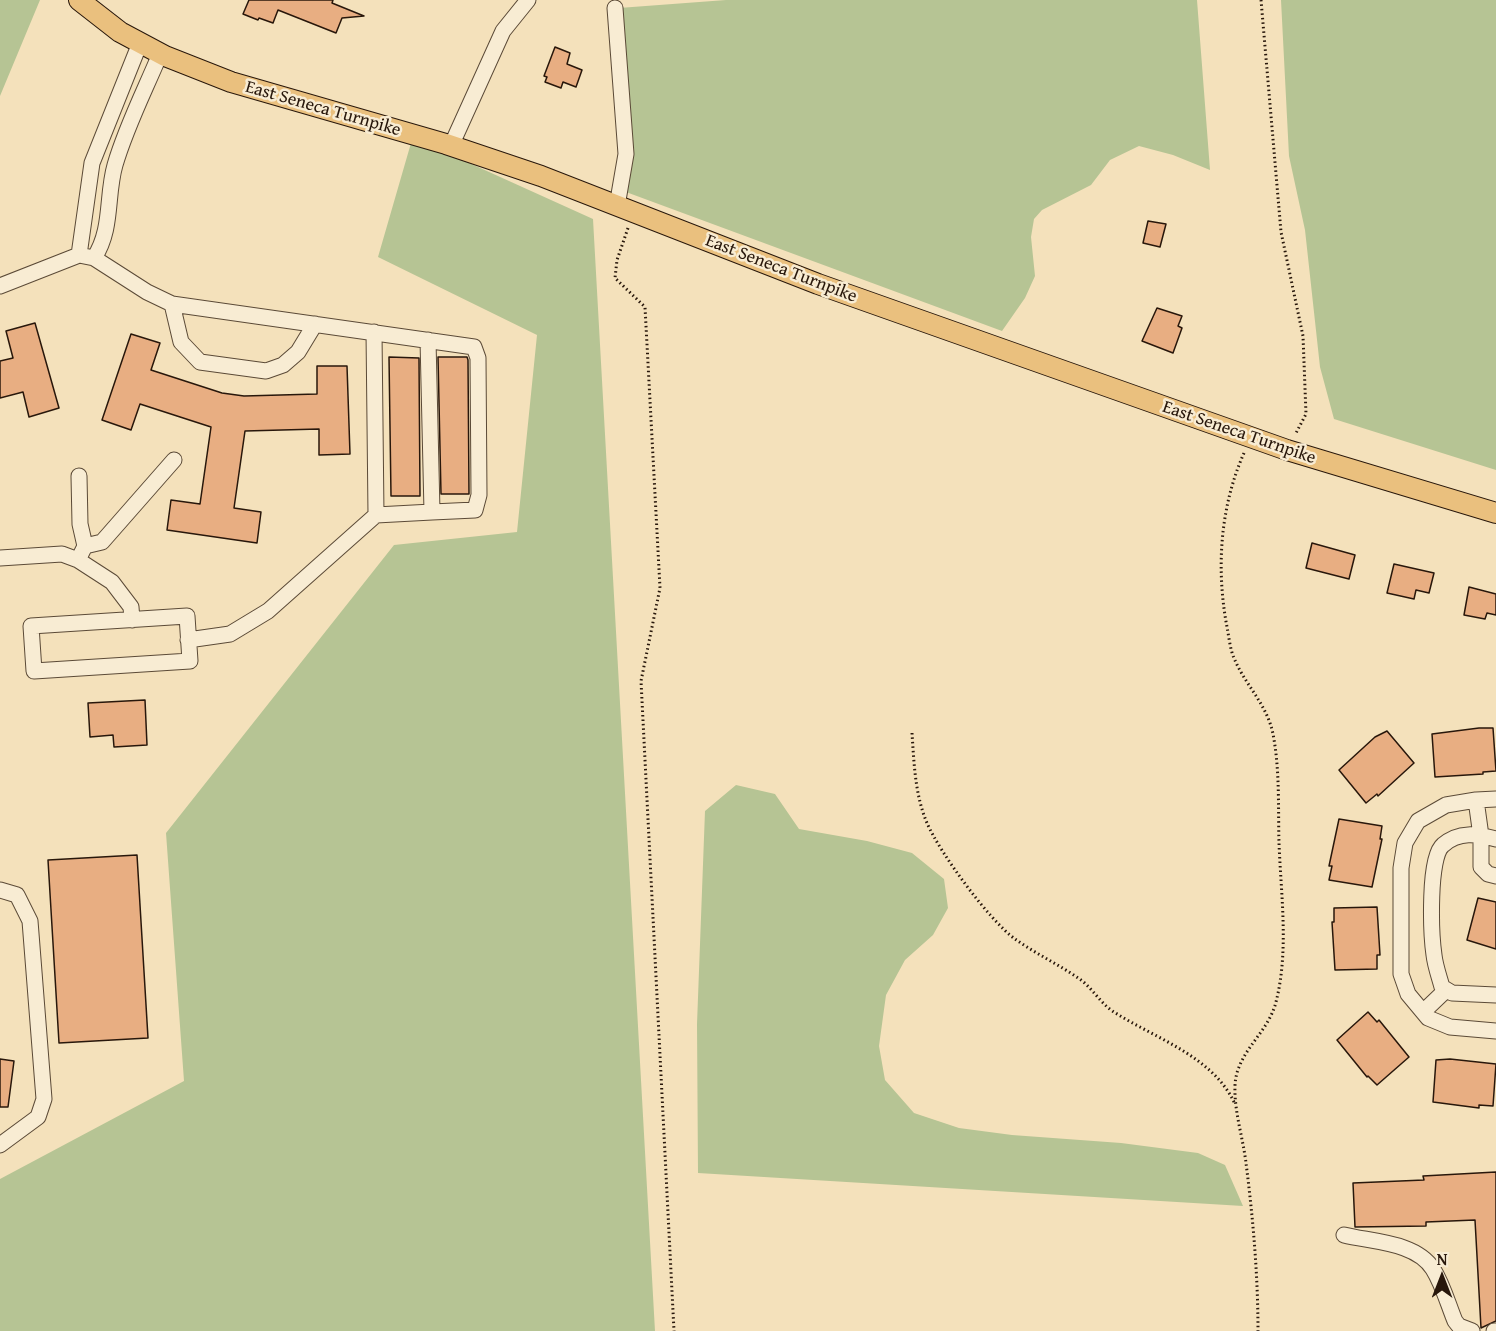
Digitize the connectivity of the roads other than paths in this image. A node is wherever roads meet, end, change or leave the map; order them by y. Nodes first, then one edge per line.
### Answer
1 (79, 0) edge
2 (528, 0) edge
3 (615, 8) dead end
4 (140, 43) junction
5 (160, 54) junction
6 (102, 138) junction
7 (451, 146) junction
8 (122, 147) junction
9 (625, 209) junction
10 (86, 256) junction
11 (1, 287) edge
12 (172, 304) junction
13 (315, 324) junction
14 (374, 332) junction
15 (428, 340) junction
16 (174, 460) dead end
17 (79, 476) dead end
18 (432, 512) junction
19 (1496, 513) edge
20 (376, 515) junction
21 (85, 546) junction
22 (0, 558) edge
23 (78, 560) junction
24 (132, 620) junction
25 (188, 640) junction
26 (1496, 799) edge
27 (1476, 800) junction
28 (1488, 837) edge
29 (1496, 876) edge
30 (0, 890) edge
31 (1446, 990) junction
32 (1496, 995) edge
33 (1423, 1012) junction
34 (1496, 1031) edge
35 (0, 1145) edge
36 (1344, 1235) dead end
37 (1472, 1331) edge

1 - 4 main road, East Seneca Turnpike
2 - 7 street
3 - 9 street
4 - 5 main road, East Seneca Turnpike
4 - 6 street
5 - 7 main road, East Seneca Turnpike
5 - 8 street
6 - 8 street
6 - 10 street
7 - 9 main road, East Seneca Turnpike
8 - 10 street
9 - 19 main road, East Seneca Turnpike
10 - 11 street
10 - 12 street
12 - 13 street
12 - 13 street
13 - 14 street
14 - 15 street
14 - 20 street
15 - 18 street
15 - 18 street
16 - 21 street
17 - 21 street
18 - 20 street
20 - 25 street
21 - 23 street
22 - 23 street
23 - 24 street
24 - 25 street
24 - 25 street
26 - 27 street
27 - 28 street
27 - 33 street
28 - 29 street
28 - 31 street
30 - 35 street
31 - 32 street
31 - 33 street
33 - 34 street
36 - 37 street

